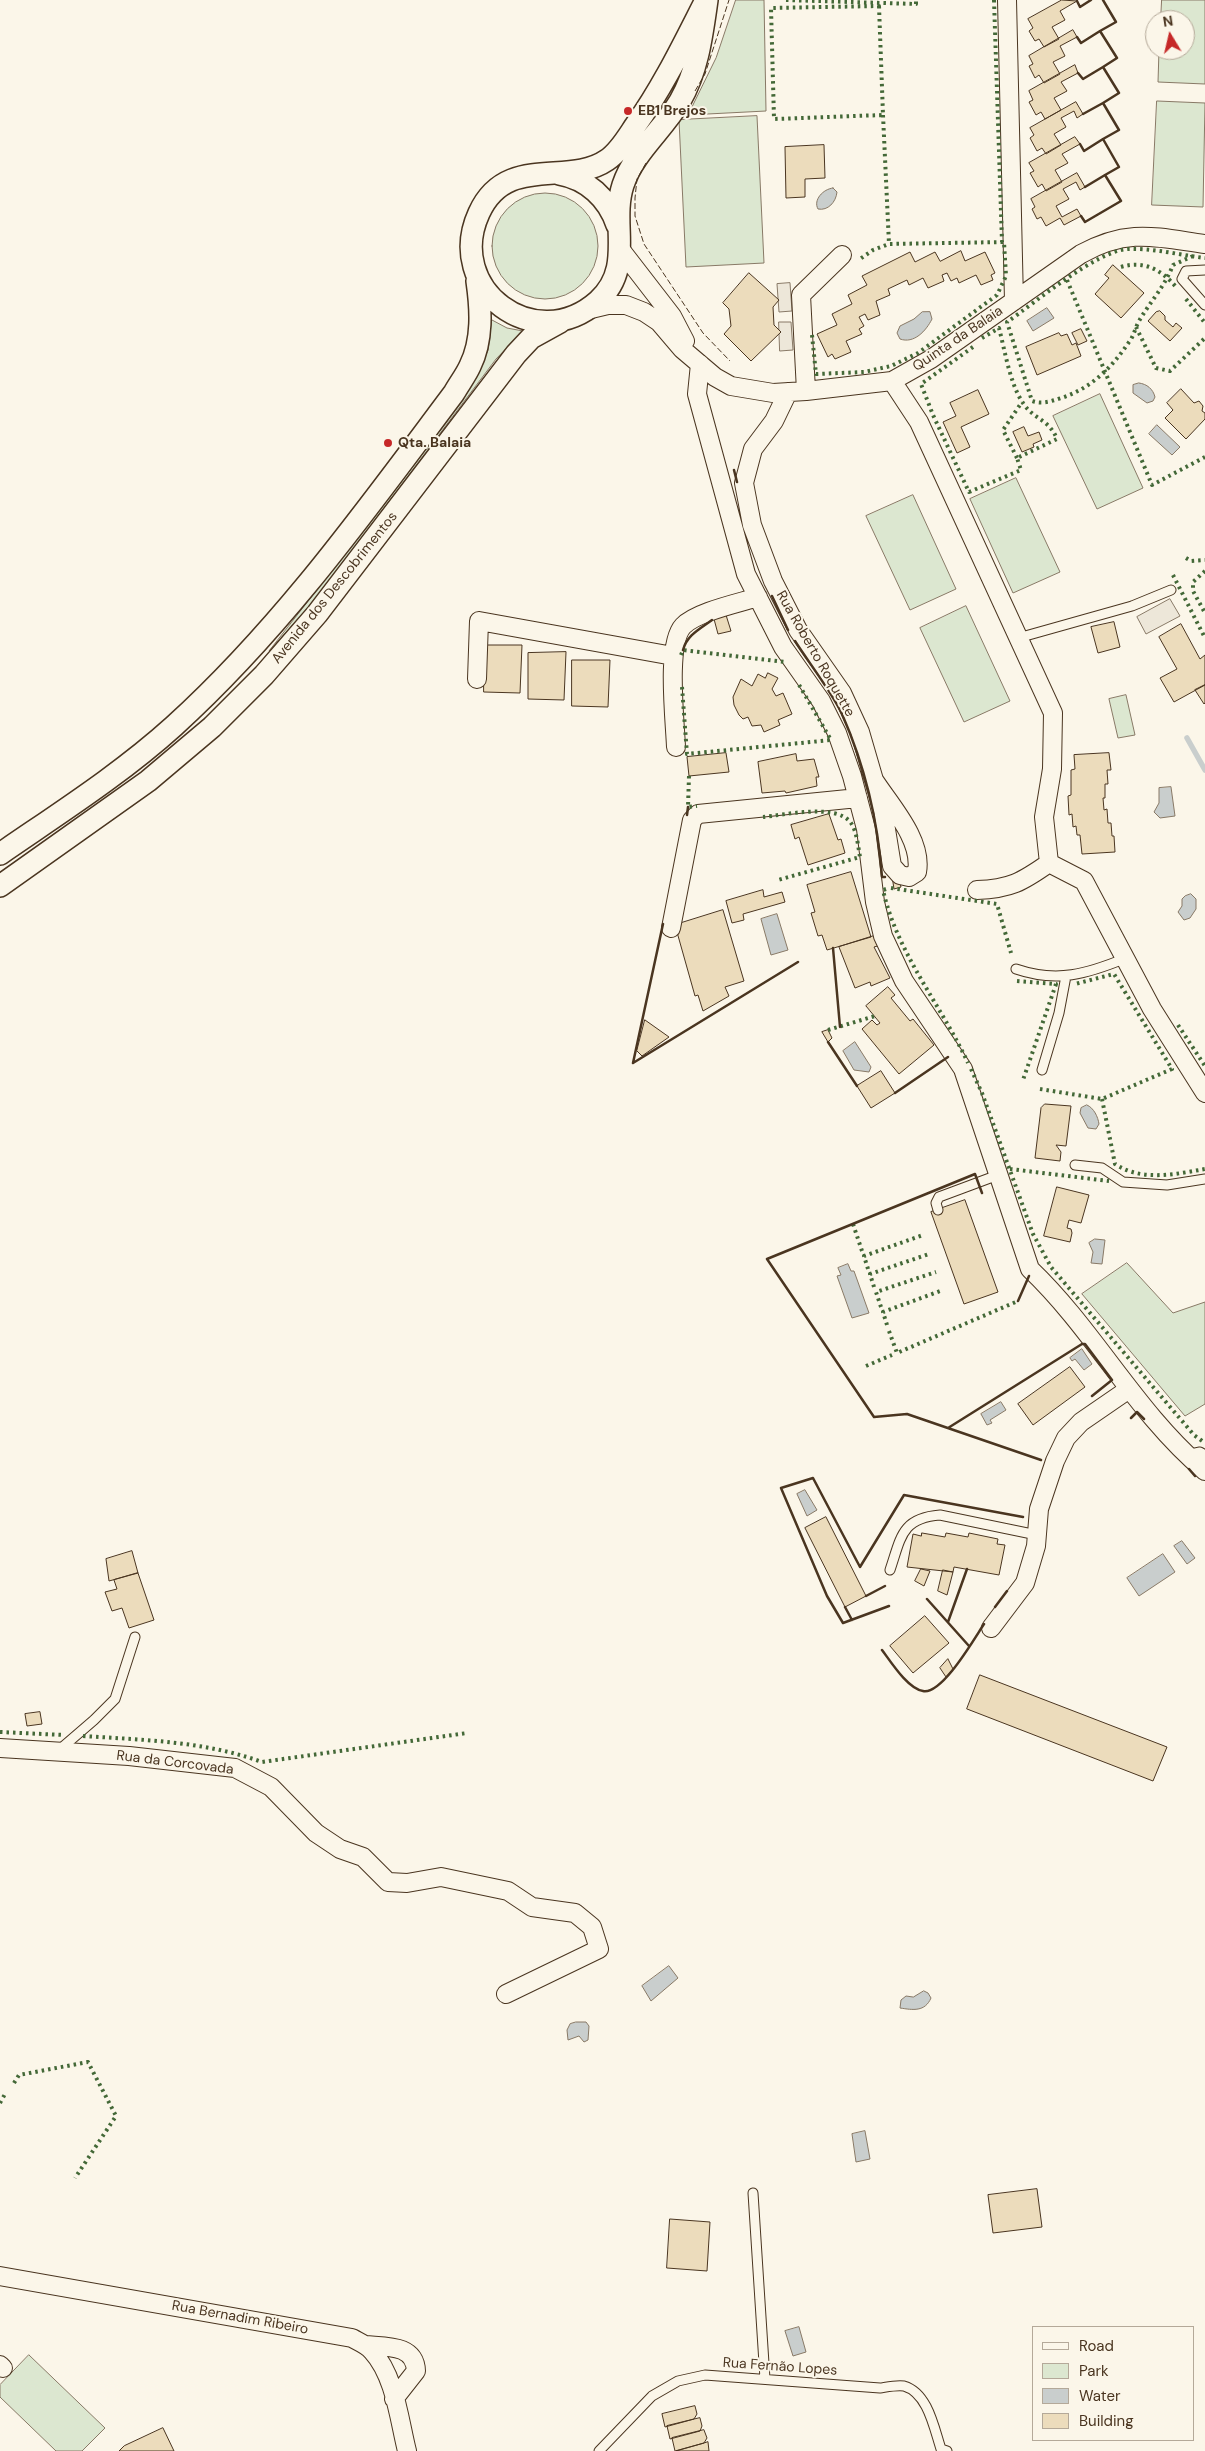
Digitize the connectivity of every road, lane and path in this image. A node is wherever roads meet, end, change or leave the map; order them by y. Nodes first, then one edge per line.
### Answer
1 (707, 0) edge
2 (1007, 0) edge
3 (549, 172) junction
4 (620, 242) junction
5 (1205, 244) edge
6 (842, 255) dead end
7 (1205, 270) edge
8 (477, 278) junction
9 (1014, 301) junction
10 (1205, 305) edge
11 (578, 314) junction
12 (700, 364) junction
13 (892, 381) junction
14 (806, 391) junction
15 (788, 392) junction
16 (1171, 590) dead end
17 (758, 597) junction
18 (1018, 638) junction
19 (673, 656) junction
20 (476, 679) dead end
21 (676, 746) dead end
22 (874, 780) junction
23 (858, 798) junction
24 (0, 854) edge
25 (1049, 863) junction
26 (0, 886) edge
27 (977, 890) dead end
28 (671, 928) dead end
29 (1126, 958) junction
30 (1016, 969) dead end
31 (1066, 976) junction
32 (1042, 1070) dead end
33 (1205, 1093) edge
34 (1075, 1165) dead end
35 (998, 1175) junction
36 (1205, 1179) edge
37 (938, 1210) dead end
38 (1129, 1389) junction
39 (1186, 1455) junction
40 (1205, 1455) edge
41 (1205, 1471) edge
42 (1037, 1535) junction
43 (890, 1570) dead end
44 (991, 1628) dead end
45 (135, 1637) dead end
46 (0, 1748) edge
47 (58, 1751) junction
48 (506, 1994) dead end
49 (754, 2193) dead end
50 (0, 2276) edge
51 (365, 2345) junction
52 (765, 2379) junction
53 (394, 2399) junction
54 (407, 2451) edge
55 (599, 2451) edge
56 (946, 2451) edge

1 - 3 street
1 - 4 street
2 - 9 street
3 - 4 street
3 - 8 street
4 - 11 street
4 - 12 street, Quinta da Balaia
5 - 9 street, Quinta da Balaia
6 - 14 street
7 - 10 lane
8 - 11 street
8 - 24 street, Avenida dos Descobrimentos
9 - 13 street, Quinta da Balaia
11 - 12 street, Quinta da Balaia
11 - 26 street, Avenida dos Descobrimentos
12 - 15 street, Quinta da Balaia
12 - 17 street
13 - 14 street, Quinta da Balaia
13 - 18 street
14 - 15 street, Quinta da Balaia
15 - 22 street, Rua Roberto Roquette
16 - 18 lane
17 - 19 street
17 - 23 street
18 - 25 street
19 - 20 street
19 - 21 street
22 - 22 street, Rua Roberto Roquette
23 - 28 street
23 - 35 street
25 - 27 street
25 - 29 street
29 - 31 lane
29 - 33 street
30 - 31 lane
31 - 32 lane
34 - 36 lane
35 - 37 lane
35 - 38 street
38 - 39 street
38 - 42 street
39 - 40 lane
39 - 41 street
42 - 43 lane
42 - 44 street
45 - 47 lane
46 - 47 street, Rua da Corcovada
47 - 48 street, Rua da Corcovada
49 - 52 lane
50 - 51 street, Rua Bernadim Ribeiro
51 - 53 street
51 - 53 street, Rua Bernadim Ribeiro
52 - 55 lane, Rua Fernão Lopes
52 - 56 lane, Rua Fernão Lopes
53 - 54 street

